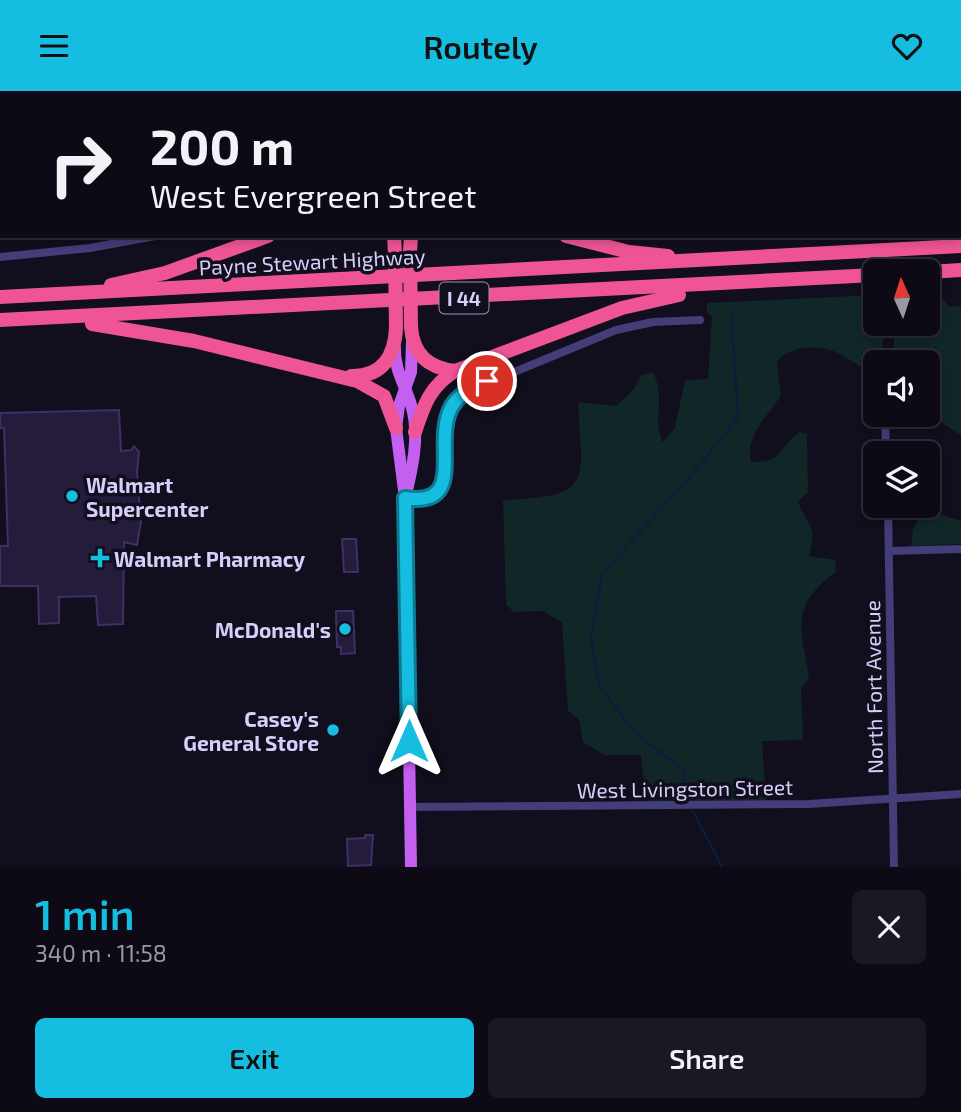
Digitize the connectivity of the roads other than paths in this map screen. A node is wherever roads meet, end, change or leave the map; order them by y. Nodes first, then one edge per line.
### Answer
1 (144, 238) edge
2 (262, 238) edge
3 (395, 238) edge
4 (410, 238) edge
5 (574, 238) edge
6 (961, 246) edge
7 (403, 252) junction
8 (0, 257) edge
9 (722, 261) junction
10 (961, 270) edge
11 (940, 271) edge
12 (863, 276) edge
13 (734, 284) junction
14 (54, 296) junction
15 (0, 297) edge
16 (52, 319) junction
17 (0, 320) edge
18 (700, 320) dead end
19 (407, 332) junction
20 (395, 348) junction
21 (456, 371) junction
22 (340, 375) junction
23 (404, 390) junction
24 (396, 428) junction
25 (415, 432) junction
26 (405, 498) junction
27 (888, 518) edge
28 (961, 549) edge
29 (889, 551) junction
30 (961, 794) edge
31 (893, 797) junction
32 (410, 807) junction
33 (411, 867) edge
34 (894, 867) edge

1 - 8 street
2 - 14 highway
3 - 7 highway
4 - 7 highway
5 - 9 highway
6 - 9 highway, Payne Stewart Highway / I 44
7 - 19 highway, bridge
9 - 14 highway, Payne Stewart Highway / I 44
10 - 11 highway
12 - 13 highway, I 44
13 - 16 highway, I 44
13 - 21 highway
14 - 15 highway, Payne Stewart Highway / I 44
16 - 17 highway, I 44
16 - 22 highway
18 - 26 street
19 - 20 highway
19 - 21 highway
19 - 23 main road
20 - 22 highway
20 - 23 main road
21 - 25 highway
22 - 24 highway
23 - 24 main road
23 - 25 main road
24 - 26 main road
25 - 26 main road
26 - 32 main road
27 - 29 street, North Fort Avenue
28 - 29 street
29 - 31 street, North Fort Avenue
30 - 31 street, West Livingston Street
31 - 32 street, West Livingston Street
31 - 34 street, North Fort Avenue
32 - 33 main road

